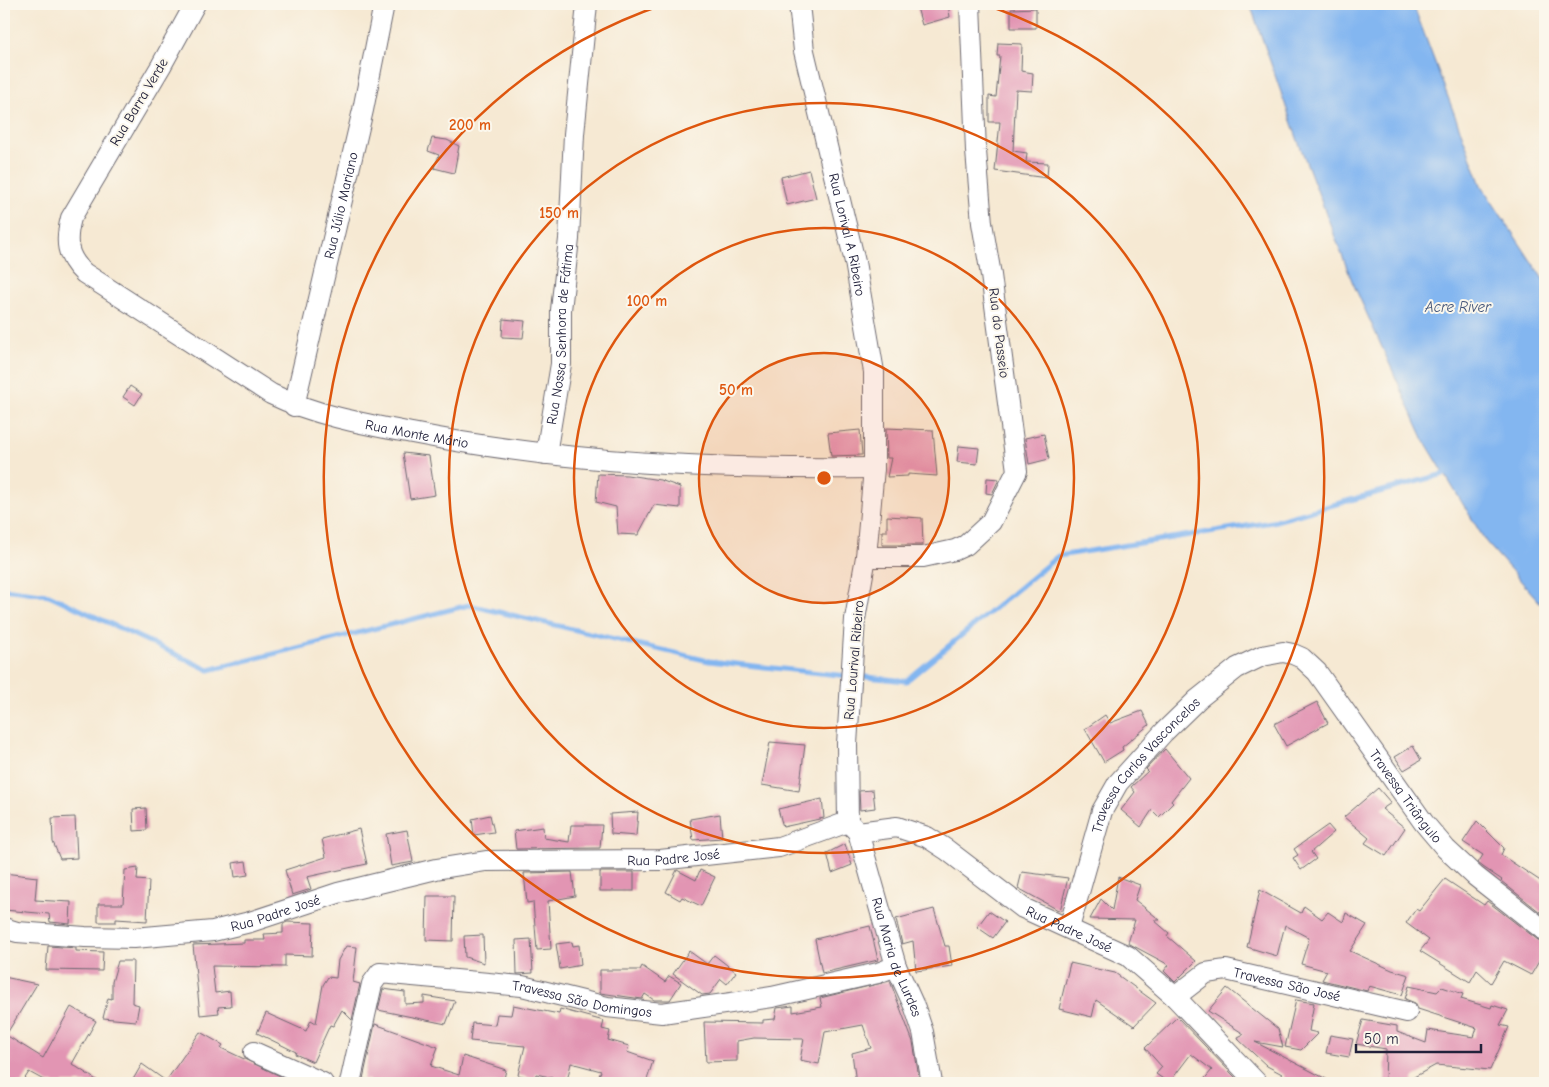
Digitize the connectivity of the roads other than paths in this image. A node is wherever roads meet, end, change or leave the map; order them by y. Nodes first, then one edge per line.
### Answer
1 (195, 4) edge
2 (384, 4) edge
3 (587, 4) edge
4 (799, 4) edge
5 (970, 4) edge
6 (82, 198) joint
7 (294, 406) junction
8 (546, 454) junction
9 (874, 468) junction
10 (866, 557) junction
11 (1283, 652) joint
12 (853, 827) junction
13 (4, 928) edge
14 (1070, 928) junction
15 (1545, 931) edge
16 (896, 966) junction
17 (1176, 997) junction
18 (1407, 1012) dead end
19 (254, 1052) dead end
20 (322, 1083) edge
21 (350, 1083) edge
22 (932, 1083) edge
23 (1257, 1083) edge

1 - 6 street, Rua Barra Verde
2 - 7 street, Rua Júlio Mariano
3 - 8 street, Rua Nossa Senhora de Fátima
4 - 9 street, Rua Lorival A Ribeiro
5 - 10 street, Rua do Passeio
6 - 7 street, Rua Monte Mário
7 - 8 street, Rua Monte Mário
8 - 9 street, Rua Monte Mário
9 - 10 street, Rua Lourival Ribeiro
10 - 12 street, Rua Lourival Ribeiro
11 - 14 street, Travessa Carlos Vasconcelos
11 - 15 street, Travessa Triângulo
12 - 13 street, Rua Padre José
12 - 14 street, Rua Padre José
12 - 16 street, Rua Maria de Lurdes
14 - 17 street, Rua Padre José
16 - 21 street, Travessa São Domingos
16 - 22 street, Rua Maria de Lurdes
17 - 18 street, Travessa São José
17 - 23 street, Rua Padre José
19 - 20 street

